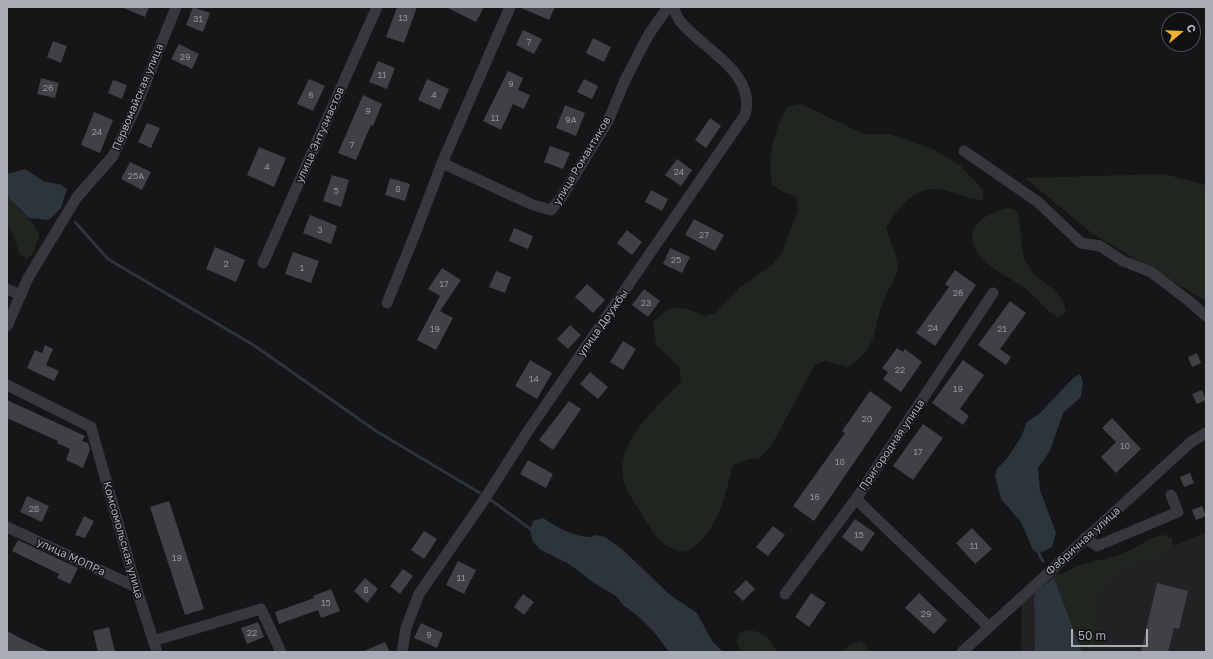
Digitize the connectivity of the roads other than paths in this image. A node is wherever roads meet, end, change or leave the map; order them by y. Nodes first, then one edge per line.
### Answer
1 (176, 7) edge
2 (377, 7) edge
3 (510, 7) edge
4 (668, 7) edge
5 (674, 7) edge
6 (964, 151) dead end
7 (442, 163) junction
8 (263, 263) dead end
9 (7, 289) edge
10 (993, 293) dead end
11 (20, 295) junction
12 (387, 303) dead end
13 (1206, 316) edge
14 (7, 325) edge
15 (7, 384) edge
16 (1206, 432) edge
17 (1171, 495) dead end
18 (856, 499) junction
19 (7, 527) edge
20 (1085, 538) junction
21 (136, 587) junction
22 (786, 594) dead end
23 (989, 626) junction
24 (153, 641) junction
25 (967, 650) edge
26 (156, 652) edge
27 (281, 652) edge
28 (402, 652) edge

1 - 11 street, Первомайская улица
2 - 8 street, улица Энтузиастов
3 - 7 street
4 - 7 street, улица Романтиков
5 - 28 street, улица Дружбы
6 - 13 street
7 - 12 street
9 - 11 street
10 - 18 street, Пригородная улица
11 - 14 street, Первомайская улица
15 - 21 street, Комсомольская улица
16 - 20 street, Фабричная улица
17 - 20 street
18 - 22 street, Пригородная улица
18 - 23 street
19 - 21 street, улица МОПРа
20 - 23 street, Фабричная улица
21 - 24 street, Комсомольская улица
23 - 25 street, Фабричная улица
24 - 26 street, Комсомольская улица
24 - 27 street

